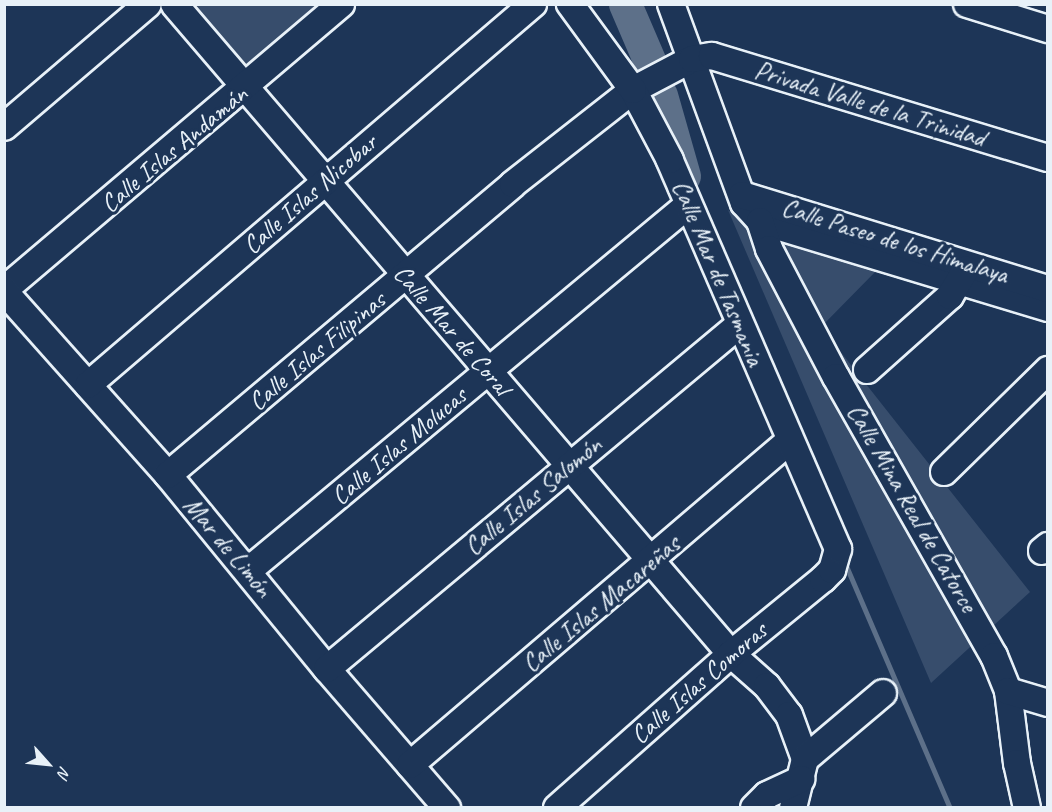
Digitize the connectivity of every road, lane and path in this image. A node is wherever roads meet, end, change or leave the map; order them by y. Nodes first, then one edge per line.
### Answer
1 (147, 4) edge
2 (174, 4) edge
3 (341, 4) edge
4 (533, 4) edge
5 (570, 4) edge
6 (671, 4) edge
7 (967, 4) edge
8 (1047, 29) edge
9 (692, 59) junction
10 (247, 88) junction
11 (633, 90) junction
12 (4, 127) edge
13 (1047, 158) edge
14 (325, 180) junction
15 (741, 195) junction
16 (688, 205) junction
17 (760, 221) junction
18 (965, 273) junction
19 (406, 277) junction
20 (1047, 289) edge
21 (4, 290) edge
22 (1047, 308) edge
23 (740, 324) junction
24 (867, 370) dead end
25 (1047, 370) edge
26 (488, 372) junction
27 (88, 386) junction
28 (790, 441) junction
29 (569, 466) junction
30 (944, 472) dead end
31 (168, 475) junction
32 (838, 558) joint
33 (652, 562) junction
34 (249, 570) junction
35 (731, 654) junction
36 (327, 669) junction
37 (1008, 691) junction
38 (883, 693) dead end
39 (1047, 703) edge
40 (410, 765) junction
41 (803, 769) junction
42 (447, 807) edge
43 (557, 807) edge
44 (754, 807) edge
45 (793, 807) edge
46 (1027, 807) edge

1 - 12 street
2 - 10 street, Calle Mar de Coral
3 - 10 street, Calle Islas Andamán
4 - 14 street, Calle Islas Nicobar
5 - 11 street, Calle Mar de Tasmania
6 - 9 street, Calle Mina Real de Catorce
7 - 8 street
9 - 11 street, Calle Islas Filipinas
9 - 13 street, Privada Valle de la Trinidad
9 - 15 street, Calle Mina Real de Catorce
10 - 14 street, Calle Mar de Coral
10 - 21 street, Calle Islas Andamán
11 - 16 street, Calle Mar de Tasmania
11 - 19 street, Calle Islas Filipinas
14 - 19 street, Calle Mar de Coral
14 - 27 street, Calle Islas Nicobar
15 - 17 street, Calle Mina Real de Catorce
15 - 18 street, Calle Paseo de los Himalaya
16 - 23 street, Calle Mar de Tasmania
16 - 26 street, Calle Islas Molucas
17 - 18 street, Calle Paseo de los Himalaya
17 - 37 street, Calle Mina Real de Catorce
18 - 20 street, Calle Paseo de los Himalaya
18 - 22 street, Calle Paseo de los Himalaya
18 - 24 street
19 - 26 street, Calle Mar de Coral
19 - 31 street, Calle Islas Filipinas
21 - 27 street, Mar de Limón
23 - 28 street, Calle Mar de Tasmania
23 - 29 street, Calle Islas Salomón
25 - 30 street
26 - 29 street, Calle Mar de Coral
26 - 34 street, Calle Islas Molucas
27 - 31 street, Mar de Limón
28 - 32 street, Calle Mar de Tasmania
28 - 33 street, Calle Islas Macareñas
29 - 33 street, Calle Mar de Coral
29 - 36 street, Calle Islas Salomón
31 - 34 street, Mar de Limón
32 - 35 street, Calle Islas Comoras
33 - 35 street, Calle Mar de Coral
33 - 40 street, Calle Islas Macareñas
34 - 36 street, Mar de Limón
35 - 41 street, Calle Mar de Coral
35 - 43 street, Calle Islas Comoras
36 - 40 street, Mar de Limón
37 - 39 street
37 - 46 street, Calle Mina Real de Catorce
38 - 41 street
40 - 42 street, Mar de Limón
41 - 44 street
41 - 45 street

